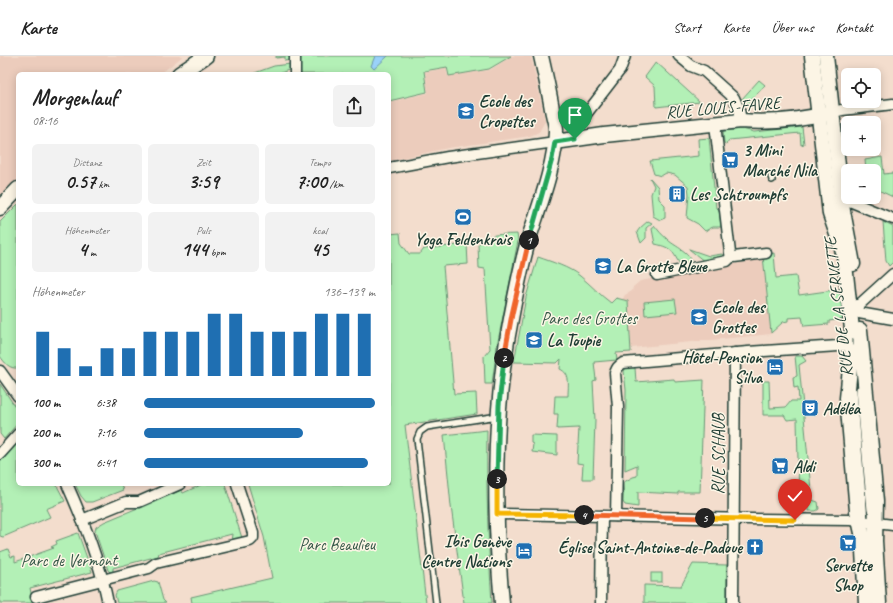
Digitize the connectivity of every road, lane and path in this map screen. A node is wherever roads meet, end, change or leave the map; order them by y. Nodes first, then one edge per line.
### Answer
1 (206, 56) edge
2 (295, 56) edge
3 (541, 56) edge
4 (625, 56) edge
5 (679, 56) edge
6 (695, 56) edge
7 (812, 56) edge
8 (817, 56) edge
9 (822, 56) edge
10 (826, 56) edge
11 (694, 67) junction
12 (182, 72) edge
13 (295, 72) edge
14 (893, 104) edge
15 (826, 114) junction
16 (741, 121) junction
17 (714, 124) junction
18 (577, 139) junction
19 (555, 142) junction
20 (391, 168) edge
21 (16, 192) edge
22 (841, 193) edge
23 (843, 204) edge
24 (857, 204) edge
25 (0, 208) edge
26 (893, 219) edge
27 (766, 253) dead end
28 (732, 256) junction
29 (893, 274) edge
30 (657, 275) dead end
31 (856, 310) junction
32 (893, 320) edge
33 (853, 345) junction
34 (735, 353) junction
35 (0, 371) edge
36 (858, 378) dead end
37 (14, 381) edge
38 (858, 385) dead end
39 (499, 416) junction
40 (16, 436) edge
41 (0, 454) edge
42 (68, 486) edge
43 (175, 486) edge
44 (238, 486) edge
45 (497, 514) junction
46 (602, 516) junction
47 (616, 516) junction
48 (734, 519) junction
49 (82, 520) junction
50 (868, 522) junction
51 (893, 525) edge
52 (103, 580) junction
53 (36, 597) dead end
54 (108, 603) edge
55 (436, 603) edge
56 (502, 603) edge
57 (601, 603) edge
58 (733, 603) edge
59 (866, 603) edge
60 (870, 603) edge
61 (875, 603) edge
62 (879, 603) edge

1 - 12 main road
2 - 13 street
3 - 19 main road
4 - 18 street
5 - 11 street
6 - 11 street
7 - 15 main road, RUE DE LA SERVETTE
8 - 15 lane
9 - 15 lane
10 - 15 main road, RUE DE LA SERVETTE
11 - 16 street
14 - 15 street, RUE LOUIS-FAVRE
15 - 16 main road, RUE LOUIS-FAVRE
15 - 22 main road, RUE DE LA SERVETTE
15 - 31 lane
15 - 31 main road, RUE DE LA SERVETTE
16 - 17 main road, RUE LOUIS-FAVRE
17 - 18 main road, RUE LOUIS-FAVRE
17 - 28 street
18 - 19 main road, RUE LOUIS-FAVRE
19 - 20 street
19 - 39 main road
21 - 25 main road
23 - 31 main road, RUE DE LA SERVETTE
24 - 26 street
27 - 28 street
28 - 30 street
29 - 31 street
31 - 32 street
31 - 33 main road, RUE DE LA SERVETTE
31 - 36 lane
31 - 50 main road, RUE DE LA SERVETTE
33 - 34 street
33 - 50 main road, RUE DE LA SERVETTE
34 - 47 street
34 - 48 street, RUE SCHAUB
35 - 37 street
38 - 50 lane
39 - 45 main road
39 - 55 lane
40 - 41 street
42 - 49 street
43 - 49 street
44 - 52 street
45 - 46 street
45 - 56 main road
46 - 47 street
46 - 57 street
47 - 48 street
48 - 50 street
48 - 58 street, RUE SCHAUB
49 - 52 street
50 - 51 street
50 - 59 main road, RUE DE LA SERVETTE
50 - 60 lane
50 - 61 lane
50 - 62 main road, RUE DE LA SERVETTE
52 - 53 street
52 - 54 street

